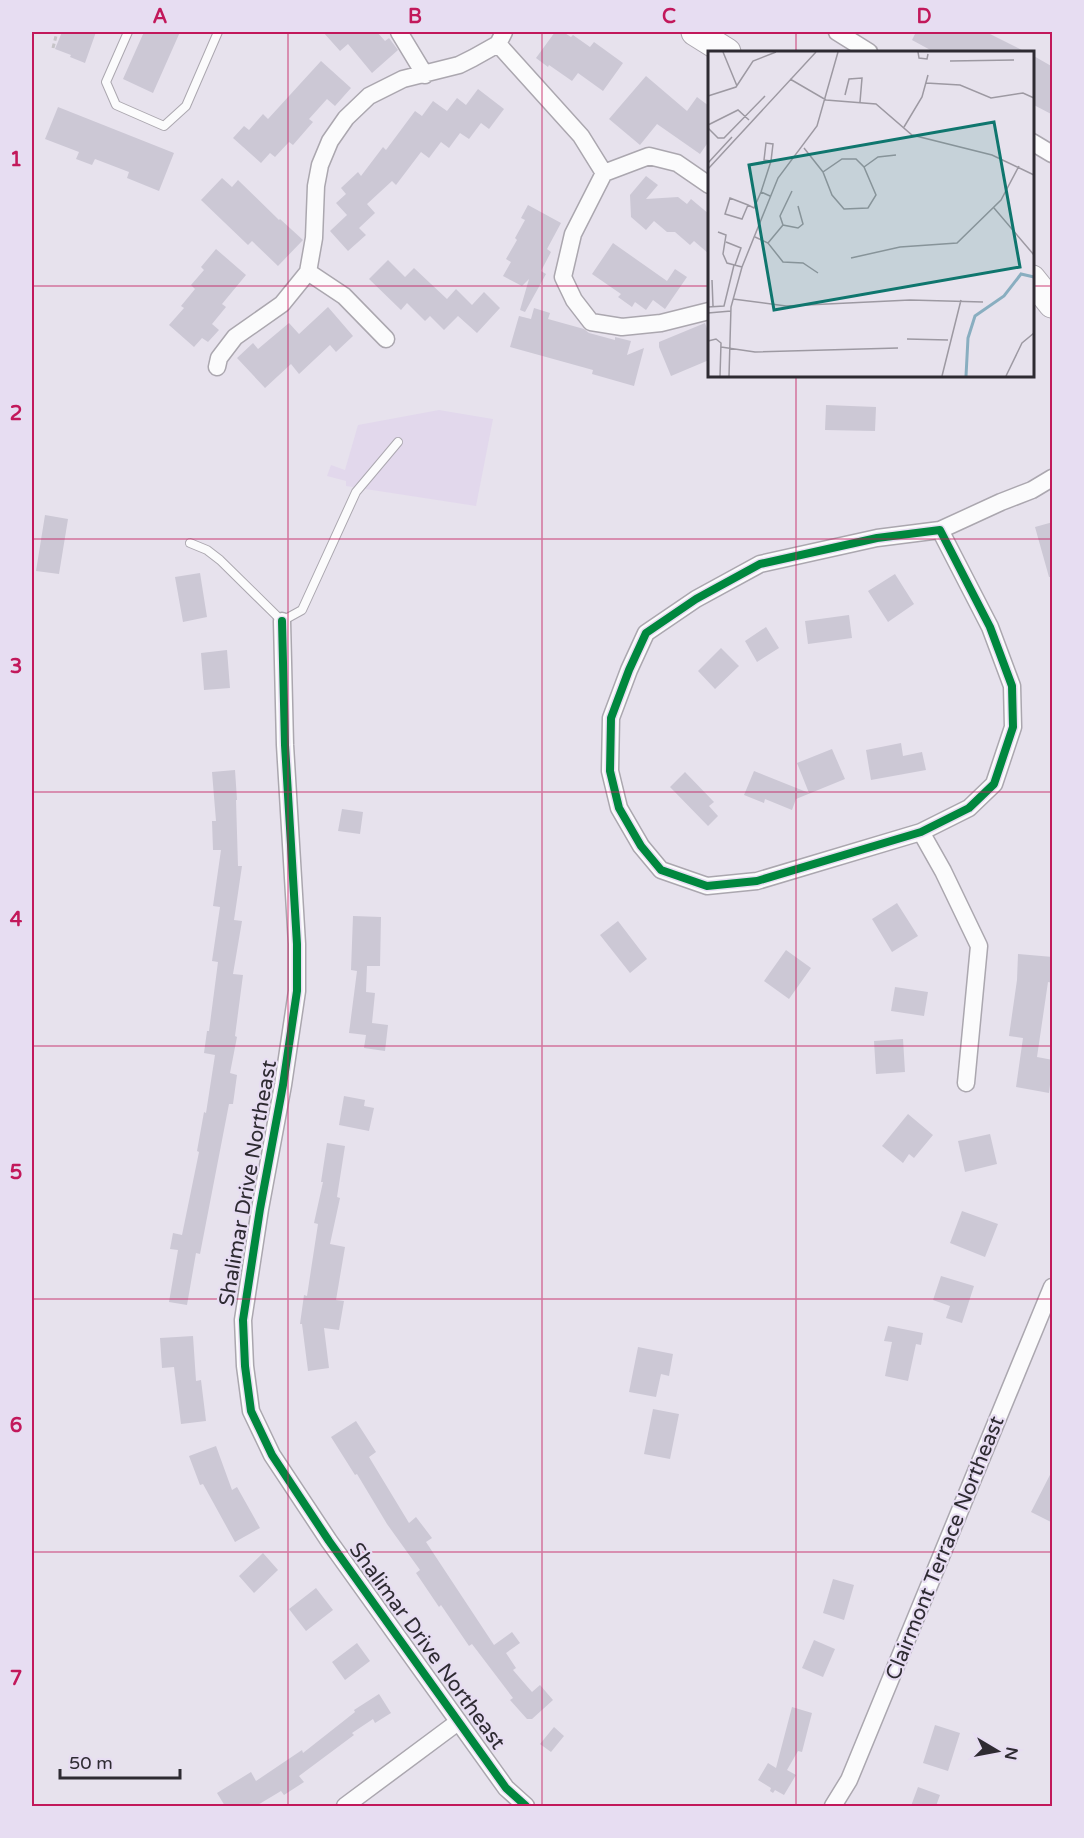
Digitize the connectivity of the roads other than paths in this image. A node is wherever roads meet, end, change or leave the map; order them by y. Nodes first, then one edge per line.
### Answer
1 (128, 32) edge
2 (218, 32) edge
3 (399, 32) edge
4 (694, 32) edge
5 (837, 32) edge
6 (501, 38) edge
7 (725, 51) edge
8 (867, 51) edge
9 (424, 75) junction
10 (1033, 143) edge
11 (1053, 154) edge
12 (604, 173) junction
13 (708, 184) edge
14 (308, 272) junction
15 (1033, 280) edge
16 (1053, 304) edge
17 (708, 310) edge
18 (386, 339) dead end
19 (217, 367) dead end
20 (398, 442) dead end
21 (1053, 478) edge
22 (940, 530) junction
23 (190, 543) dead end
24 (282, 621) junction
25 (921, 832) junction
26 (966, 1083) dead end
27 (1053, 1287) edge
28 (458, 1722) junction
29 (345, 1806) edge
30 (526, 1806) edge
31 (833, 1806) edge

1 - 2 lane
3 - 9 street
4 - 7 main road
5 - 8 street
6 - 9 street
6 - 12 street
9 - 14 street
10 - 11 street
12 - 13 street
12 - 17 street
14 - 18 street
14 - 19 street
15 - 16 main road
20 - 24 lane
21 - 22 street
22 - 25 street
22 - 25 street
23 - 24 lane
24 - 28 street, Shalimar Drive Northeast
25 - 26 street
27 - 31 street, Clairmont Terrace Northeast
28 - 29 street
28 - 30 street, Shalimar Drive Northeast

